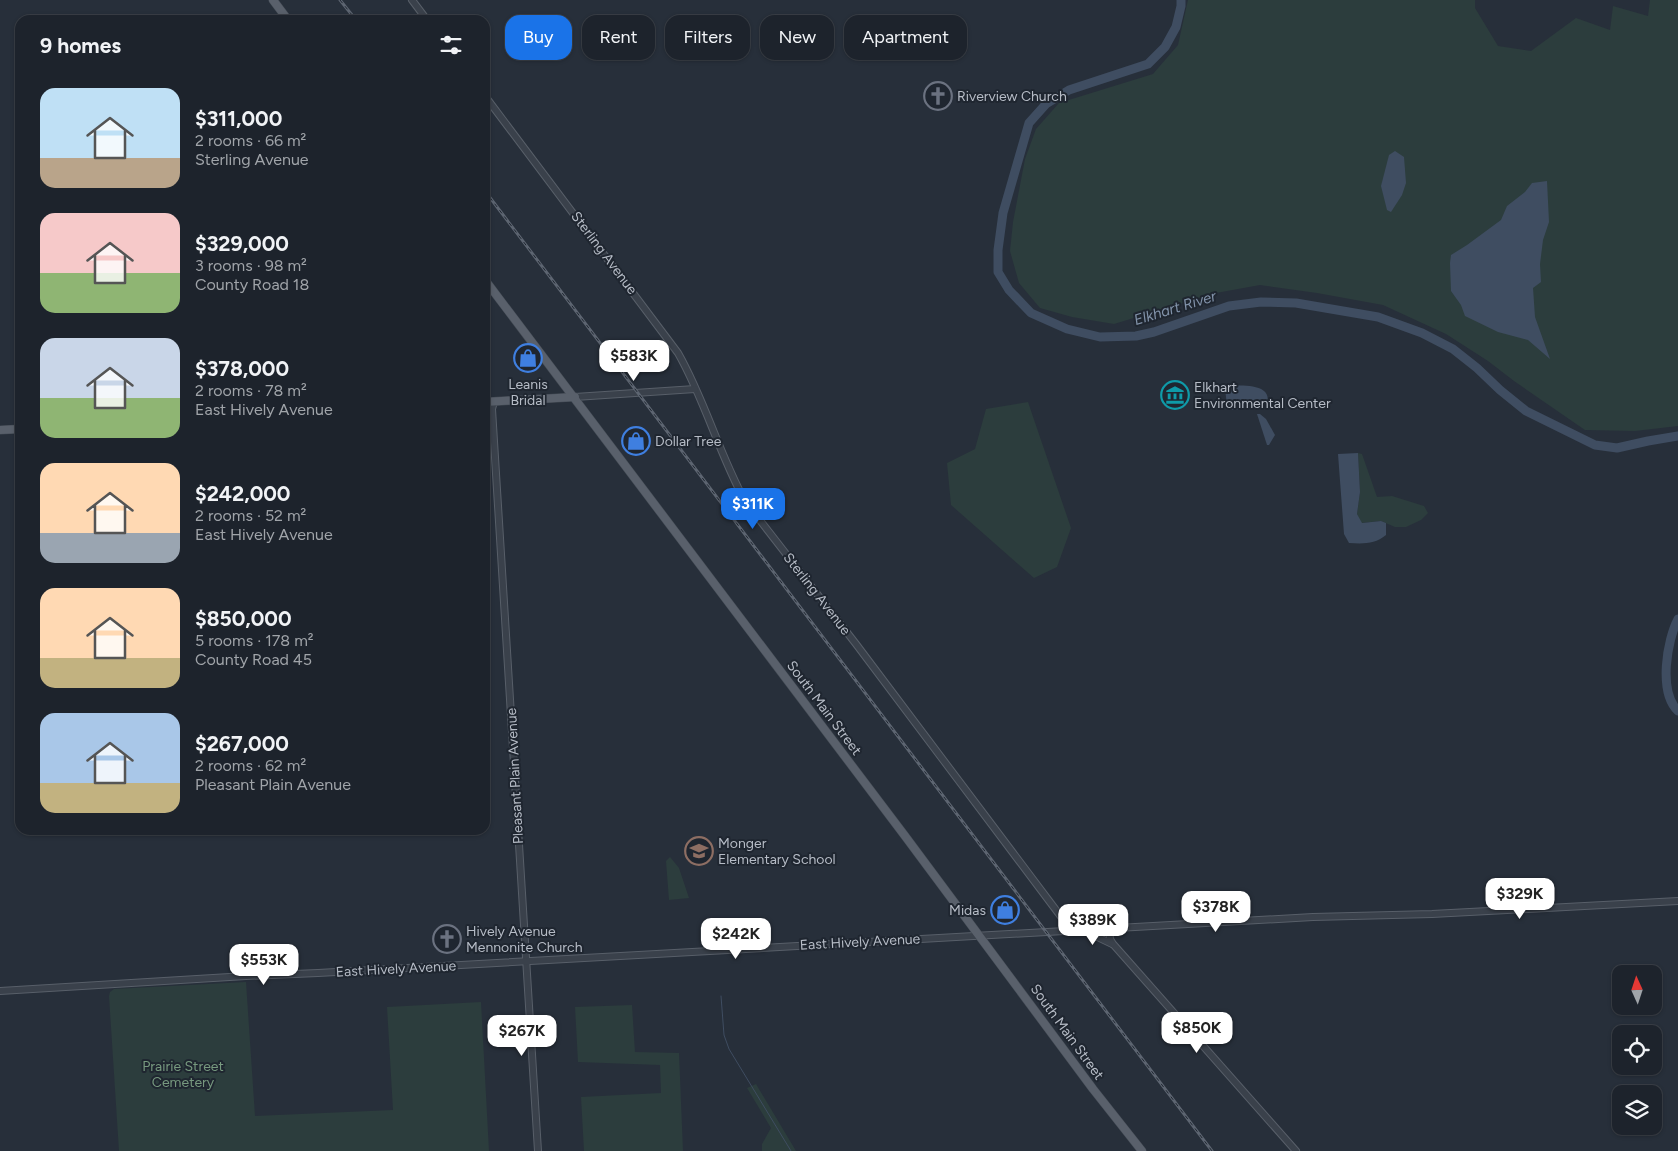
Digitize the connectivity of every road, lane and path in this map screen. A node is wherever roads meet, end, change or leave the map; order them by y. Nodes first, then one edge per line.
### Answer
1 (272, 0) edge
2 (412, 0) edge
3 (284, 15) edge
4 (423, 15) edge
5 (490, 103) edge
6 (490, 287) edge
7 (695, 388) junction
8 (574, 397) junction
9 (490, 402) edge
10 (494, 402) junction
11 (15, 429) edge
12 (0, 430) edge
13 (1678, 901) edge
14 (1109, 928) junction
15 (1071, 930) junction
16 (1080, 930) junction
17 (979, 936) junction
18 (1113, 944) junction
19 (526, 962) junction
20 (0, 991) edge
21 (538, 1151) edge
22 (1142, 1151) edge
23 (1296, 1151) edge

1 - 3 main road
2 - 4 street
5 - 7 street, Sterling Avenue
6 - 8 main road, South Main Street
7 - 8 street
7 - 15 street, Sterling Avenue
8 - 10 main road
8 - 17 main road, South Main Street
9 - 10 main road
10 - 19 street, Pleasant Plain Avenue
11 - 12 main road
13 - 14 street, East Hively Avenue
14 - 16 street, East Hively Avenue
14 - 18 street
15 - 16 street, East Hively Avenue
15 - 17 street, East Hively Avenue
16 - 18 street
17 - 19 street, East Hively Avenue
17 - 22 main road, South Main Street
18 - 23 street
19 - 20 street, East Hively Avenue
19 - 21 street, Pleasant Plain Avenue

